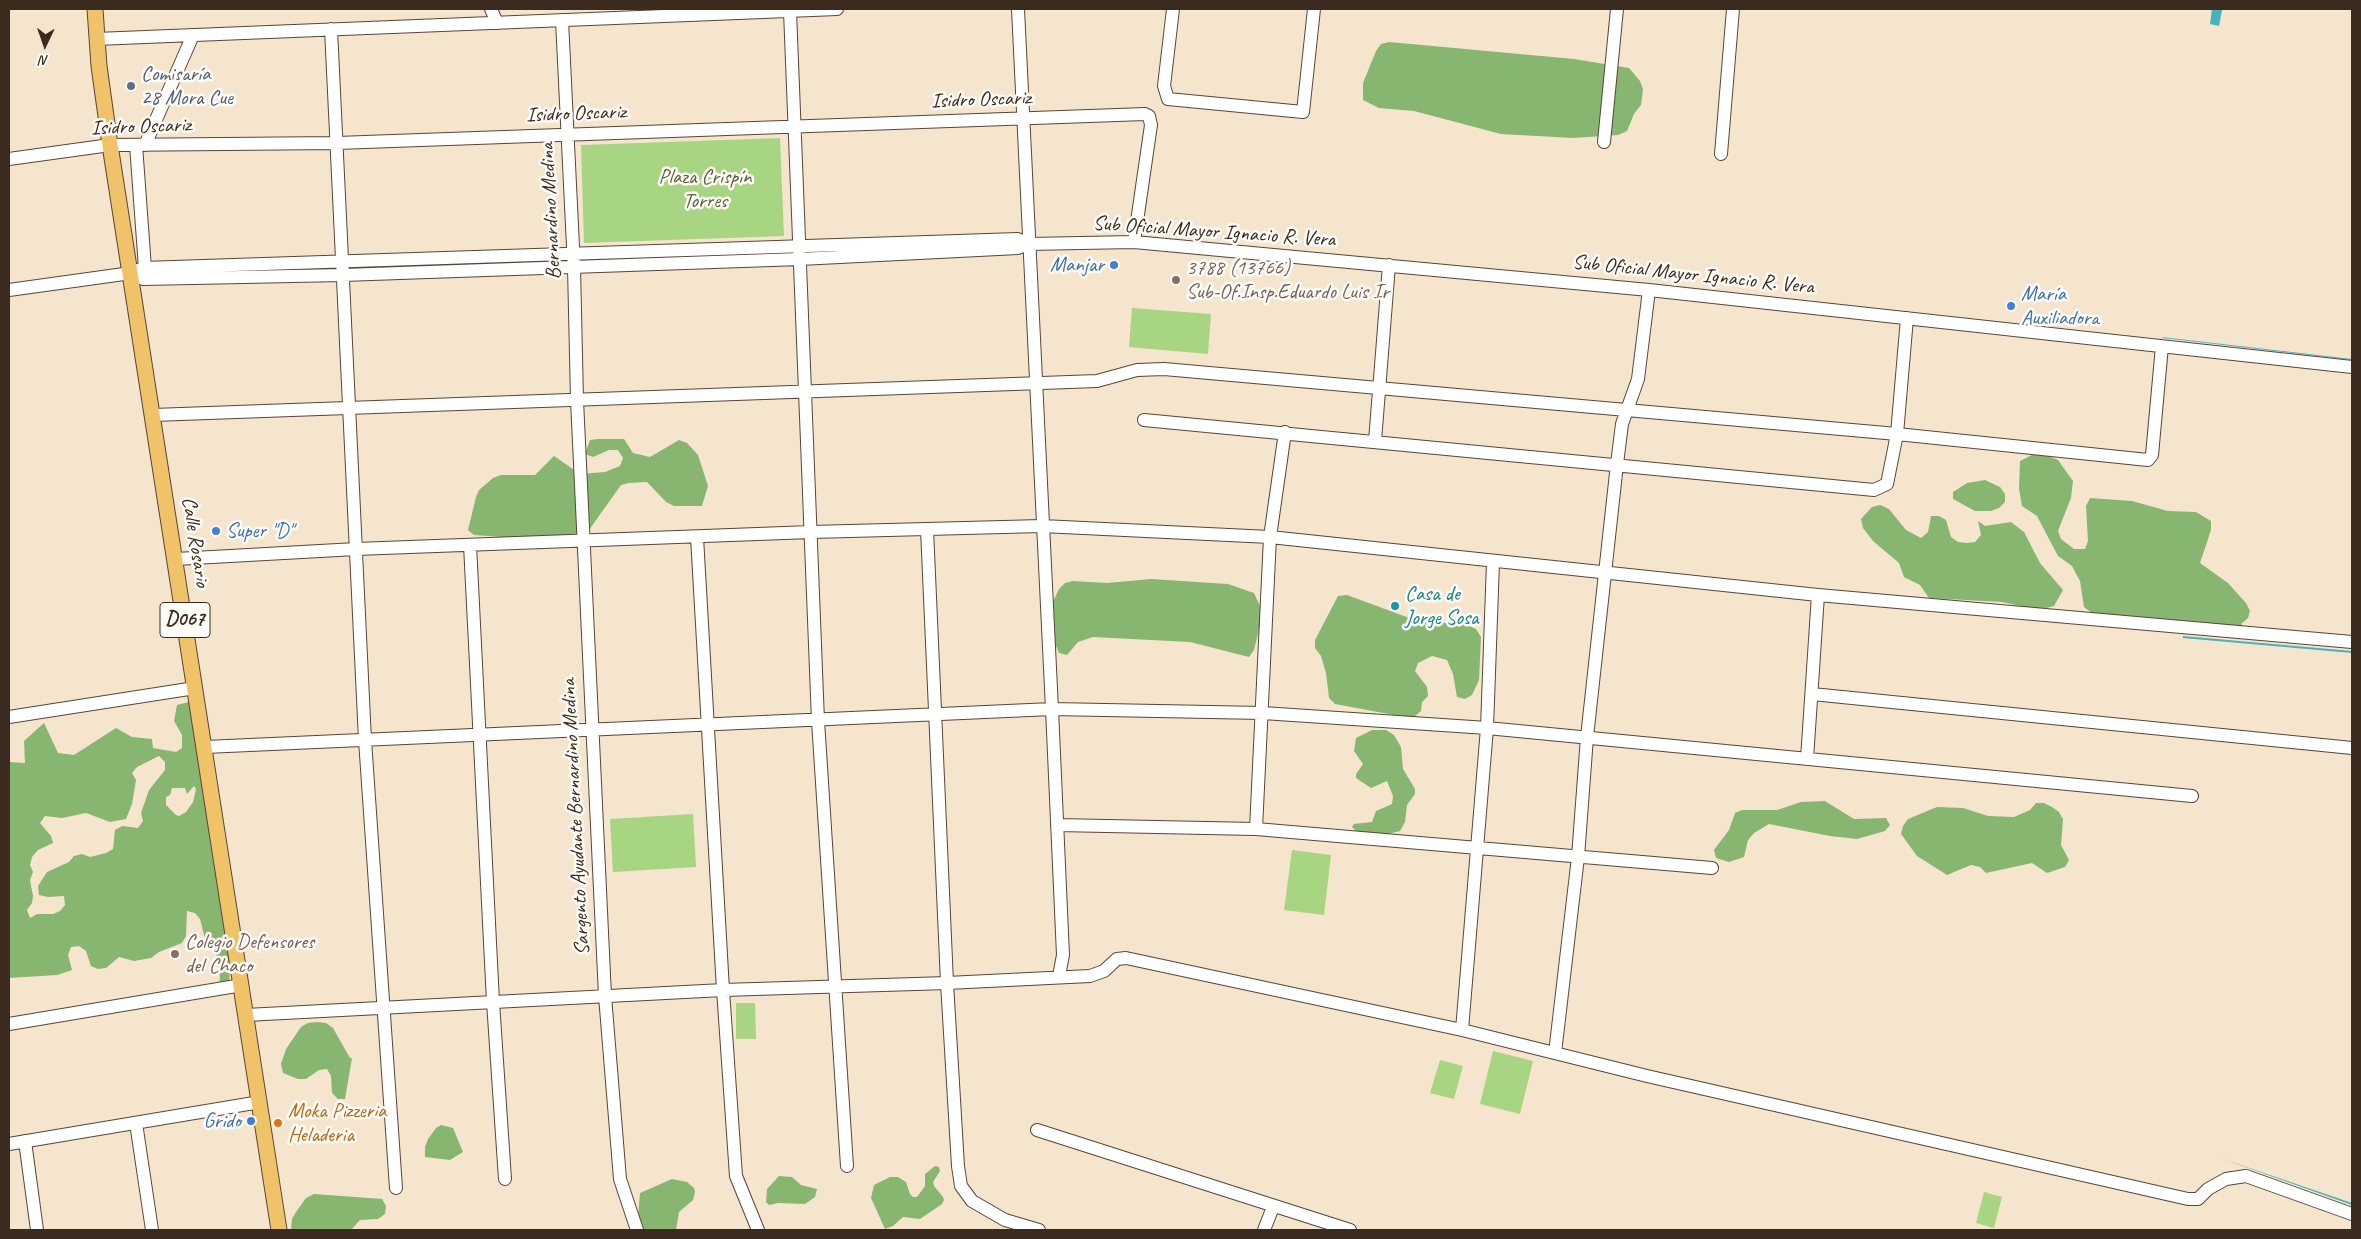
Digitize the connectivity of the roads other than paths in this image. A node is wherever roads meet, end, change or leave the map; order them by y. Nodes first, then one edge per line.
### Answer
1 (95, 9) edge
2 (491, 9) edge
3 (837, 9) edge
4 (1018, 9) edge
5 (1173, 9) edge
6 (1314, 9) edge
7 (1617, 9) edge
8 (1733, 9) edge
9 (790, 11) junction
10 (613, 13) edge
11 (562, 20) junction
12 (496, 23) junction
13 (332, 29) junction
14 (193, 35) junction
15 (96, 39) junction
16 (1023, 119) junction
17 (795, 127) junction
18 (568, 135) junction
19 (1604, 142) dead end
20 (337, 143) junction
21 (110, 145) junction
22 (140, 145) junction
23 (1721, 154) dead end
24 (9, 159) edge
25 (141, 223) junction
26 (123, 224) junction
27 (1134, 242) junction
28 (1028, 244) junction
29 (800, 253) junction
30 (574, 254) junction
31 (342, 261) junction
32 (1389, 265) junction
33 (574, 267) junction
34 (138, 270) junction
35 (343, 275) junction
36 (9, 290) edge
37 (1649, 290) junction
38 (1907, 318) junction
39 (2162, 346) junction
40 (2352, 367) edge
41 (1036, 382) junction
42 (1379, 387) junction
43 (805, 391) junction
44 (577, 400) junction
45 (349, 408) junction
46 (1627, 410) junction
47 (153, 415) junction
48 (1144, 420) dead end
49 (1286, 432) junction
50 (1897, 434) junction
51 (1375, 441) junction
52 (1617, 464) junction
53 (1042, 526) junction
54 (927, 529) junction
55 (811, 532) junction
56 (697, 536) junction
57 (1270, 538) junction
58 (584, 541) junction
59 (470, 545) junction
60 (356, 549) junction
61 (176, 558) junction
62 (1493, 562) junction
63 (1605, 572) junction
64 (1818, 596) junction
65 (2352, 642) edge
66 (195, 688) junction
67 (1812, 694) junction
68 (1052, 709) junction
69 (1263, 713) junction
70 (935, 716) junction
71 (9, 717) edge
72 (818, 721) junction
73 (708, 726) junction
74 (1487, 728) junction
75 (592, 731) junction
76 (481, 735) junction
77 (1587, 737) junction
78 (365, 740) junction
79 (205, 747) junction
80 (2352, 748) edge
81 (1807, 759) junction
82 (2192, 796) dead end
83 (1057, 825) junction
84 (1256, 829) junction
85 (1478, 849) junction
86 (1578, 857) junction
87 (1712, 868) dead end
88 (1059, 976) junction
89 (947, 983) junction
90 (242, 985) junction
91 (836, 987) junction
92 (723, 990) junction
93 (605, 996) junction
94 (493, 1002) junction
95 (382, 1007) junction
96 (246, 1015) junction
97 (9, 1024) edge
98 (1462, 1030) junction
99 (1555, 1053) junction
100 (260, 1102) junction
101 (136, 1123) junction
102 (1037, 1130) dead end
103 (25, 1142) junction
104 (9, 1144) edge
105 (847, 1166) dead end
106 (505, 1179) dead end
107 (396, 1188) dead end
108 (1273, 1207) junction
109 (2352, 1214) edge
110 (37, 1230) edge
111 (152, 1230) edge
112 (279, 1230) edge
113 (637, 1230) edge
114 (758, 1230) edge
115 (1039, 1230) edge
116 (1264, 1230) edge
117 (1350, 1230) edge

1 - 15 main road, Calle Rosario / D067
2 - 12 street
3 - 9 street
4 - 16 street
5 - 6 street
7 - 19 street
8 - 23 street
9 - 10 street
9 - 17 street
10 - 11 street
11 - 12 street
11 - 18 street, Bernardino Medina
12 - 13 street
13 - 14 street
13 - 20 street
14 - 15 street
14 - 22 street
15 - 21 main road, Calle Rosario / D067
16 - 17 street, Isidro Oscariz
16 - 27 street, Isidro Oscariz
16 - 28 street
17 - 18 street, Isidro Oscariz
17 - 29 street
18 - 20 street, Isidro Oscariz
18 - 30 street, Bernardino Medina
20 - 22 street, Isidro Oscariz
20 - 31 street
21 - 22 street, Isidro Oscariz
21 - 24 street, Isidro Oscariz
21 - 26 main road, Calle Rosario / D067
22 - 25 street
25 - 26 street
25 - 34 street
26 - 34 main road, Calle Rosario / D067
27 - 28 street, Sub Oficial Mayor Ignacio R. Vera
27 - 32 street, Sub Oficial Mayor Ignacio R. Vera
28 - 29 street, Sub Oficial Mayor Ignacio R. Vera
28 - 41 street
29 - 30 street
29 - 33 street
29 - 43 street
30 - 31 street
30 - 33 street, Bernardino Medina
31 - 34 street
31 - 35 street
32 - 37 street, Sub Oficial Mayor Ignacio R. Vera
32 - 42 street
33 - 35 street
33 - 44 street, Bernardino Medina
34 - 35 street
34 - 36 street
34 - 47 main road, Calle Rosario / D067
35 - 45 street
37 - 38 street, Sub Oficial Mayor Ignacio R. Vera
37 - 46 street
38 - 39 street, Sub Oficial Mayor Ignacio R. Vera
38 - 50 street
39 - 40 street, Sub Oficial Mayor Ignacio R. Vera
39 - 50 street
41 - 42 street
41 - 43 street
41 - 53 street
42 - 46 street
42 - 51 street
43 - 44 street
43 - 55 street
44 - 45 street
44 - 58 street, Sargento Ayudante Bernardino Medina
45 - 47 street
45 - 60 street
46 - 50 street
46 - 52 street
47 - 61 main road, Calle Rosario / D067
48 - 49 street
49 - 51 street
49 - 57 street
50 - 52 street
51 - 52 street
52 - 63 street
53 - 54 street
53 - 57 street
53 - 68 street
54 - 55 street
54 - 70 street
55 - 56 street
55 - 72 street
56 - 58 street
56 - 73 street
57 - 62 street
57 - 69 street
58 - 59 street
58 - 75 street, Sargento Ayudante Bernardino Medina
59 - 60 street
59 - 76 street
60 - 61 street
60 - 78 street
61 - 66 main road, Calle Rosario / D067
62 - 63 street
62 - 74 street
63 - 64 street
63 - 77 street
64 - 65 street
64 - 67 street
66 - 71 street
66 - 79 main road, Calle Rosario / D067
67 - 80 street
67 - 81 street
68 - 69 street
68 - 70 street
68 - 83 street
69 - 74 street
69 - 84 street
70 - 72 street
70 - 89 street
72 - 73 street
72 - 91 street
73 - 75 street
73 - 92 street
74 - 77 street
74 - 85 street
75 - 76 street
75 - 93 street, Sargento Ayudante Bernardino Medina
76 - 78 street
76 - 94 street
77 - 81 street
77 - 86 street
78 - 79 street
78 - 95 street
79 - 90 main road, Calle Rosario / D067
81 - 82 street
83 - 84 street
83 - 88 street
84 - 85 street
85 - 86 street
85 - 98 street
86 - 87 street
86 - 99 street
88 - 89 street
88 - 98 street
89 - 91 street
89 - 115 street
90 - 96 main road, Calle Rosario / D067
90 - 97 street
91 - 92 street
91 - 105 street
92 - 93 street
92 - 114 street
93 - 94 street
93 - 113 street, Sargento Ayudante Bernardino Medina
94 - 95 street
94 - 106 street
95 - 96 street
95 - 107 street
96 - 100 main road, Calle Rosario / D067
98 - 99 street
99 - 109 street
100 - 101 street
100 - 112 main road, Calle Rosario / D067
101 - 103 street
101 - 111 street
102 - 108 street
103 - 104 street
103 - 110 street
108 - 116 street
108 - 117 street

